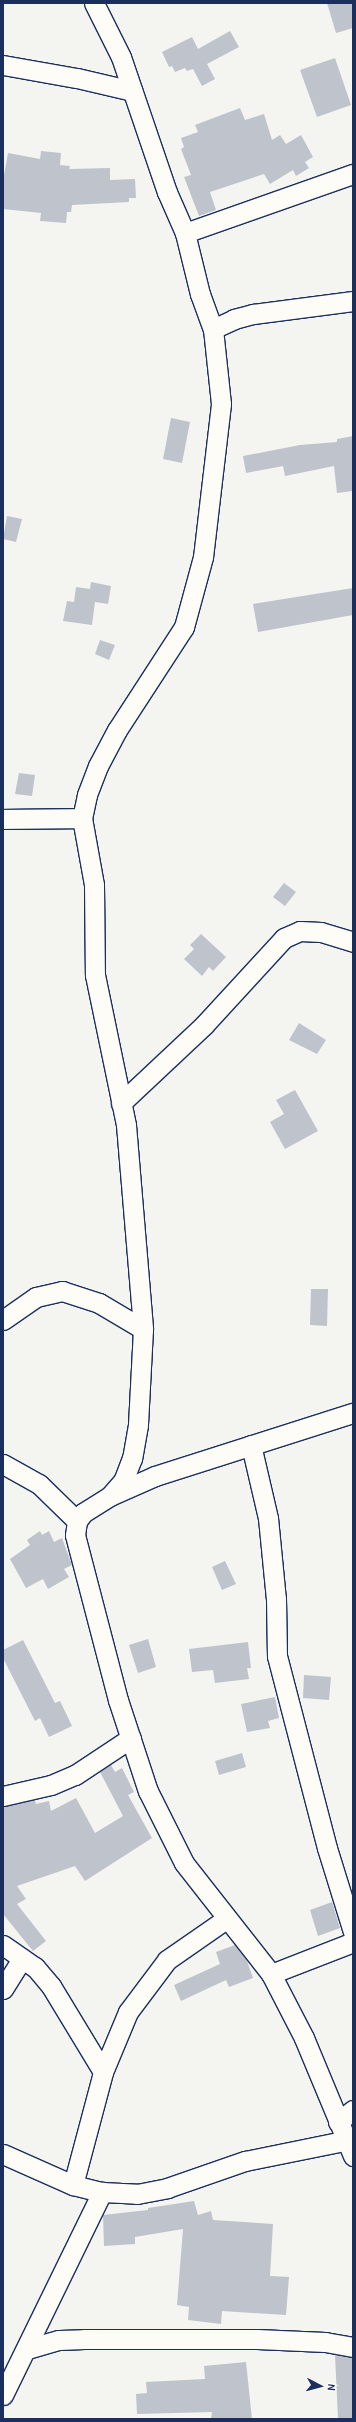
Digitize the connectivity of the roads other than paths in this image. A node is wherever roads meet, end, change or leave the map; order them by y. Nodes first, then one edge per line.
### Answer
1 (94, 3) edge
2 (3, 65) edge
3 (132, 91) junction
4 (353, 174) edge
5 (185, 233) junction
6 (353, 301) edge
7 (213, 329) junction
8 (82, 818) junction
9 (3, 819) edge
10 (353, 942) edge
11 (121, 1103) junction
12 (3, 1320) edge
13 (143, 1329) junction
14 (353, 1413) edge
15 (250, 1445) junction
16 (3, 1464) edge
17 (110, 1496) junction
18 (77, 1521) junction
19 (131, 1738) junction
20 (3, 1796) edge
21 (226, 1919) junction
22 (353, 1932) edge
23 (353, 1942) edge
24 (3, 1945) edge
25 (22, 1958) junction
26 (271, 1974) junction
27 (3, 1989) edge
28 (103, 2072) junction
29 (353, 2110) edge
30 (338, 2122) junction
31 (350, 2148) edge
32 (3, 2154) edge
33 (73, 2185) junction
34 (102, 2192) junction
35 (353, 2347) edge
36 (27, 2349) junction
37 (3, 2395) edge

1 - 3 street
2 - 3 street
3 - 5 street
4 - 5 street
5 - 7 street
6 - 7 street
7 - 8 street
8 - 9 street
8 - 11 street
10 - 11 street
11 - 13 street
12 - 13 street
13 - 17 street
14 - 15 street
15 - 17 street
15 - 22 street
16 - 18 street
17 - 18 street
18 - 19 street
19 - 20 street
19 - 21 street
21 - 26 street
21 - 28 street
23 - 26 street
24 - 25 street
25 - 27 street
25 - 28 street
26 - 30 street
28 - 33 street
29 - 30 street
30 - 31 street
31 - 34 street
32 - 33 street
33 - 34 street
34 - 36 street
35 - 36 street
36 - 37 street

